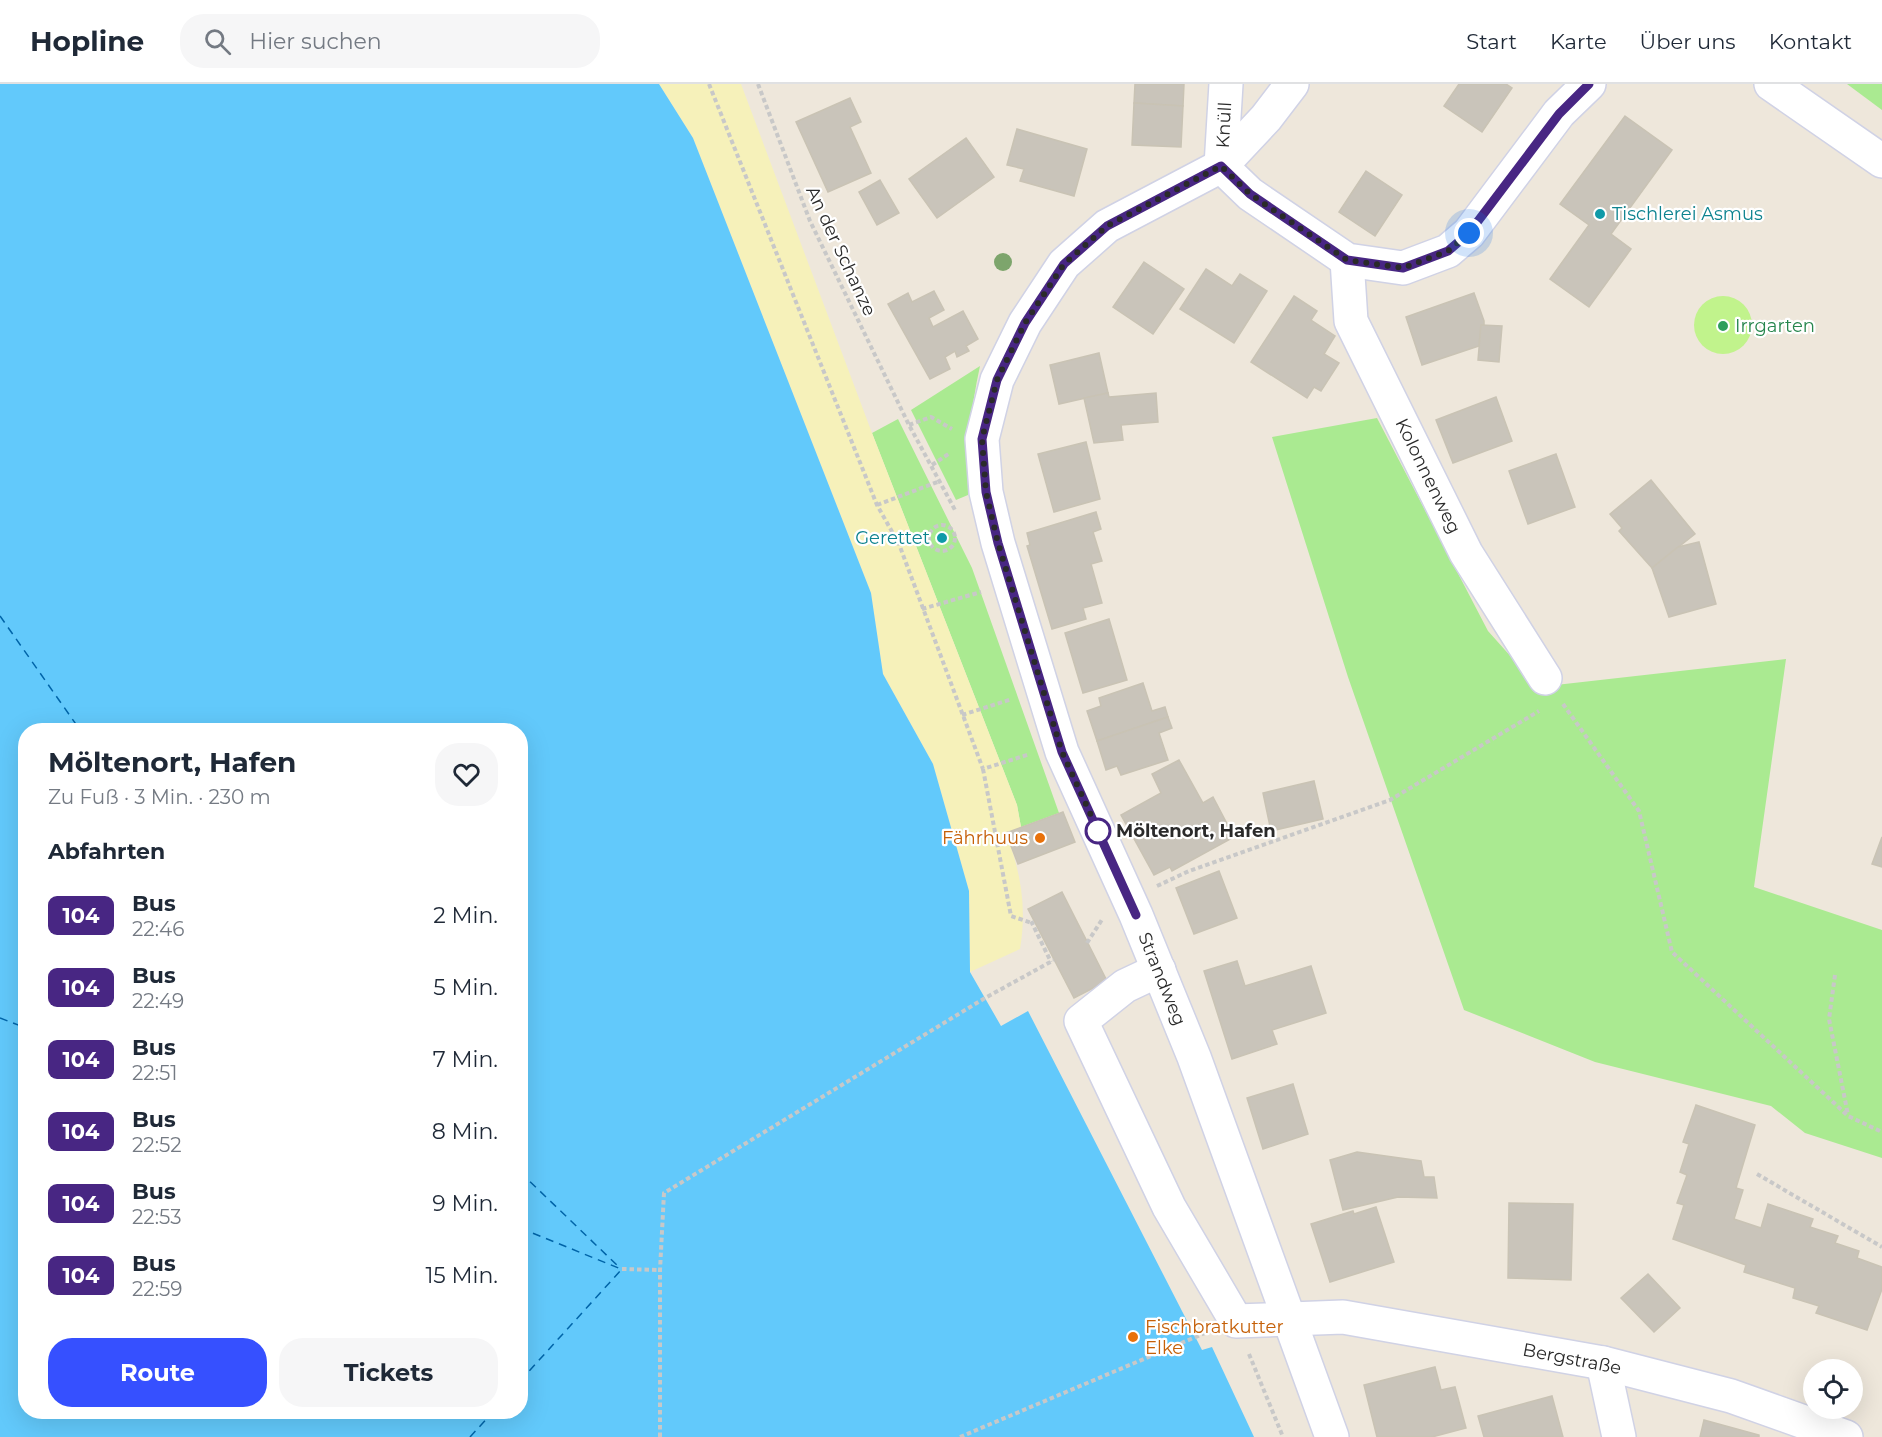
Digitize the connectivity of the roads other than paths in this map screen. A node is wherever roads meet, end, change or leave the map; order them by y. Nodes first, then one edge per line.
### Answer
1 (1226, 84) edge
2 (1292, 84) edge
3 (1589, 84) edge
4 (1772, 84) edge
5 (1882, 161) edge
6 (1221, 166) junction
7 (1347, 260) junction
8 (1545, 678) road end
9 (1159, 970) junction
10 (1291, 1319) junction
11 (1604, 1364) junction
12 (1332, 1437) edge
13 (1619, 1437) edge
14 (1846, 1437) edge

1 - 6 street, Knüll
2 - 6 street, Strandweg
3 - 7 street
4 - 5 street
6 - 7 street
6 - 9 street, Strandweg
7 - 8 street, Kolonnenweg
9 - 10 street, Strandweg
9 - 10 street, Bergstraße
10 - 11 street, Bergstraße
10 - 12 street, Strandweg
11 - 13 street
11 - 14 street, Bergstraße

